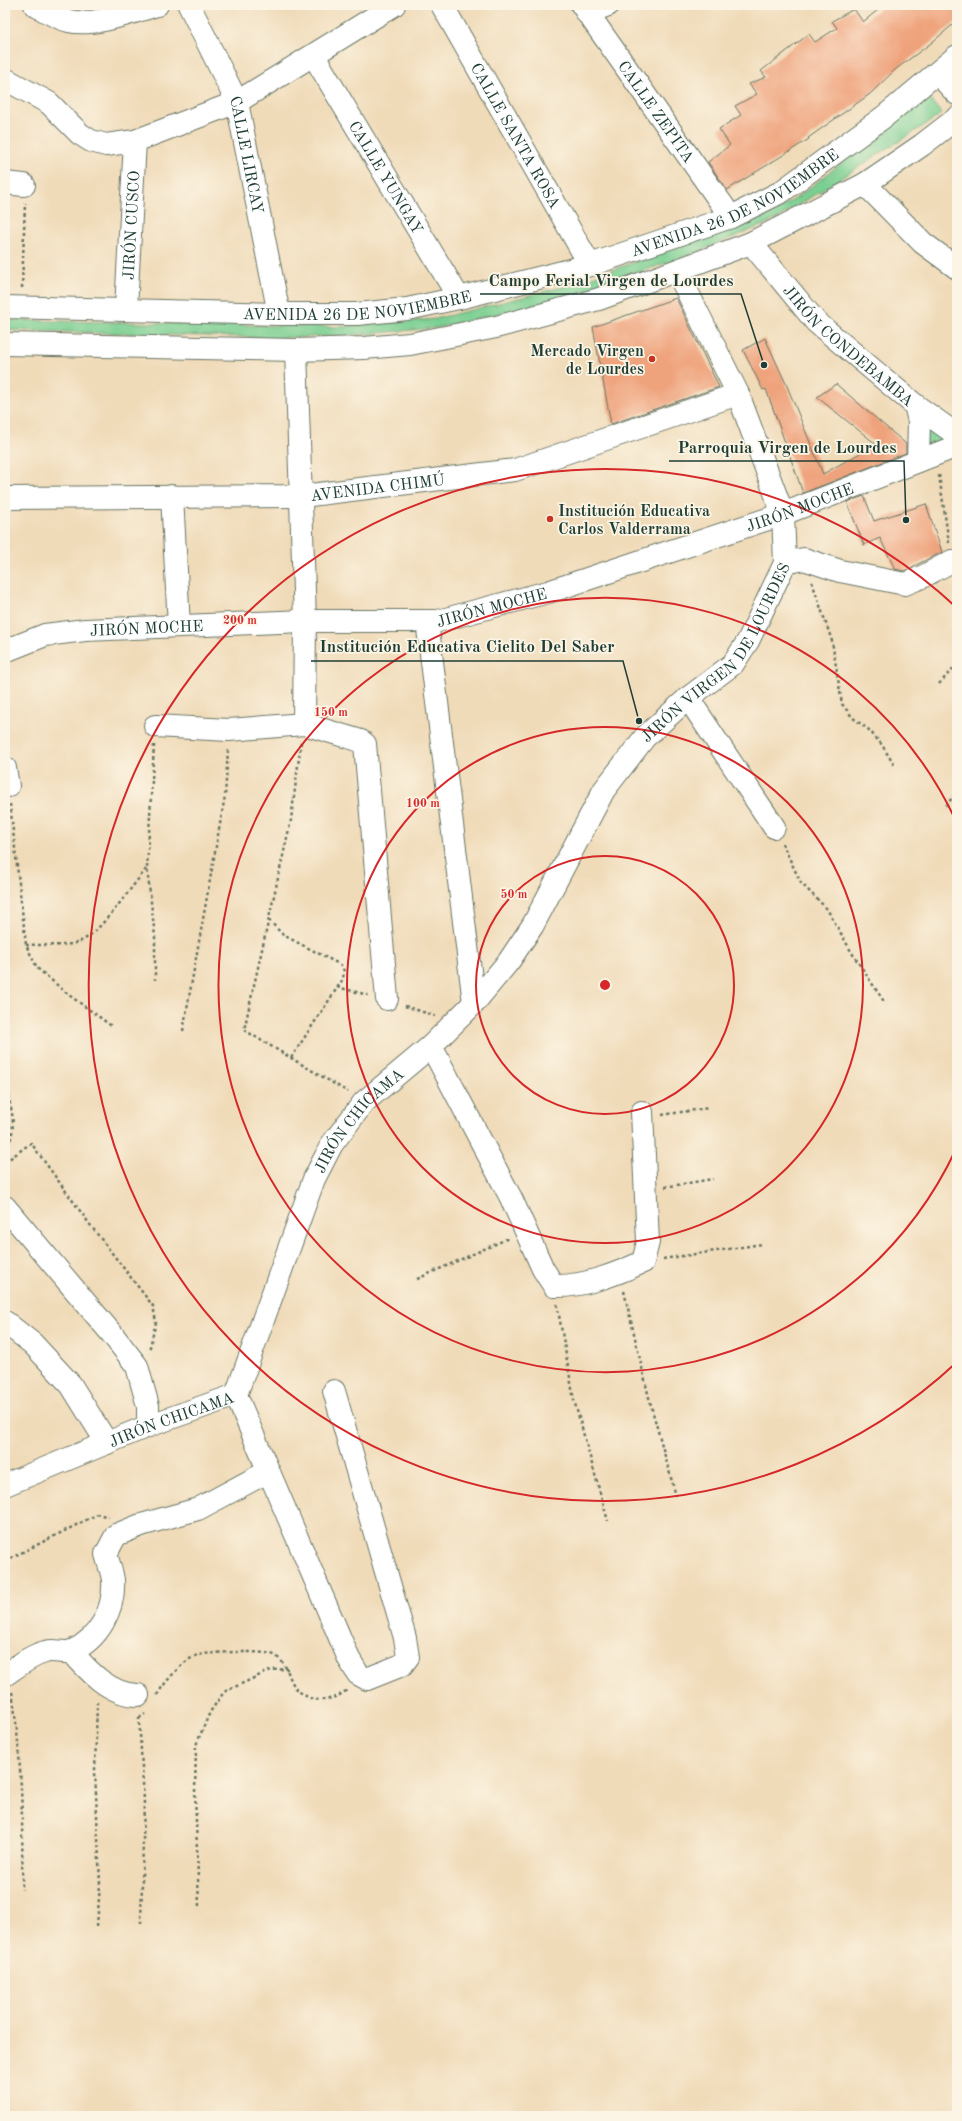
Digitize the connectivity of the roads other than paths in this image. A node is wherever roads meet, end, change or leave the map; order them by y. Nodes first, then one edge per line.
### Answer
1 (35, 5) edge
2 (157, 5) edge
3 (189, 5) edge
4 (394, 5) edge
5 (442, 5) edge
6 (608, 5) edge
7 (584, 9) edge
8 (314, 56) junction
9 (957, 56) edge
10 (938, 74) junction
11 (5, 79) edge
12 (957, 94) edge
13 (237, 102) junction
14 (957, 118) edge
15 (135, 142) junction
16 (865, 184) junction
17 (731, 217) junction
18 (751, 243) junction
19 (590, 265) junction
20 (957, 268) edge
21 (677, 271) junction
22 (459, 298) junction
23 (13, 307) edge
24 (126, 309) junction
25 (279, 314) junction
26 (5, 344) edge
27 (296, 350) junction
28 (738, 394) junction
29 (915, 405) junction
30 (957, 434) edge
31 (957, 446) edge
32 (927, 458) junction
33 (172, 496) junction
34 (302, 496) junction
35 (5, 498) edge
36 (783, 514) junction
37 (795, 561) junction
38 (952, 561) road end
39 (305, 620) junction
40 (426, 621) junction
41 (179, 626) junction
42 (5, 651) edge
43 (688, 698) junction
44 (304, 724) junction
45 (155, 726) road end
46 (774, 827) road end
47 (387, 999) dead end
48 (474, 1003) junction
49 (431, 1046) junction
50 (642, 1115) road end
51 (5, 1207) edge
52 (5, 1322) edge
53 (334, 1391) dead end
54 (236, 1395) junction
55 (148, 1426) junction
56 (107, 1443) junction
57 (267, 1472) junction
58 (5, 1485) edge
59 (71, 1652) junction
60 (7, 1673) edge
61 (147, 1702) road end

1 - 2 street
3 - 13 street, CALLE LIRCAY
4 - 8 street
5 - 19 street, CALLE SANTA ROSA
6 - 7 street
7 - 17 street, CALLE ZEPITA
8 - 13 street
8 - 22 street, CALLE YUNGAY
9 - 10 street, AVENIDA 26 DE NOVIEMBRE
10 - 12 street
10 - 17 street, AVENIDA 26 DE NOVIEMBRE
11 - 15 street
13 - 15 street
13 - 25 street, CALLE LIRCAY
14 - 16 street
15 - 24 street, JIRÓN CUSCO
16 - 18 street
16 - 20 street
17 - 19 street, AVENIDA 26 DE NOVIEMBRE
18 - 21 street
18 - 29 street, JIRÓN CONDEBAMBA
19 - 22 street, AVENIDA 26 DE NOVIEMBRE
21 - 27 street
21 - 28 street, JIRÓN VIRGEN DE LOURDES
22 - 25 street, AVENIDA 26 DE NOVIEMBRE
23 - 24 street, AVENIDA 26 DE NOVIEMBRE
24 - 25 street, AVENIDA 26 DE NOVIEMBRE
26 - 27 street
27 - 34 street
28 - 34 street, AVENIDA CHIMÚ
28 - 36 street, JIRÓN VIRGEN DE LOURDES
29 - 30 street, JIRÓN CONDEBAMBA
29 - 32 street
31 - 32 street, JIRÓN MOCHE
32 - 36 street, JIRÓN MOCHE
33 - 34 street, AVENIDA CHIMÚ
33 - 35 street, AVENIDA CHIMÚ
33 - 41 street
34 - 39 street
36 - 37 street, JIRÓN VIRGEN DE LOURDES
36 - 40 street, JIRÓN MOCHE
37 - 38 street
37 - 43 street, JIRÓN VIRGEN DE LOURDES
39 - 40 street, JIRÓN MOCHE
39 - 41 street, JIRÓN MOCHE
39 - 44 street
40 - 48 street
41 - 42 street, JIRÓN MOCHE
43 - 46 street
43 - 48 street, JIRÓN VIRGEN DE LOURDES
44 - 45 street
44 - 47 street
48 - 49 street, JIRÓN CHICAMA
49 - 50 street
49 - 54 street, JIRÓN CHICAMA
51 - 55 street
52 - 56 street
53 - 57 street
54 - 55 street, JIRÓN CHICAMA
54 - 57 street
55 - 56 street, JIRÓN CHICAMA
56 - 58 street, JIRÓN CHICAMA
57 - 59 street
59 - 60 street
59 - 61 street

